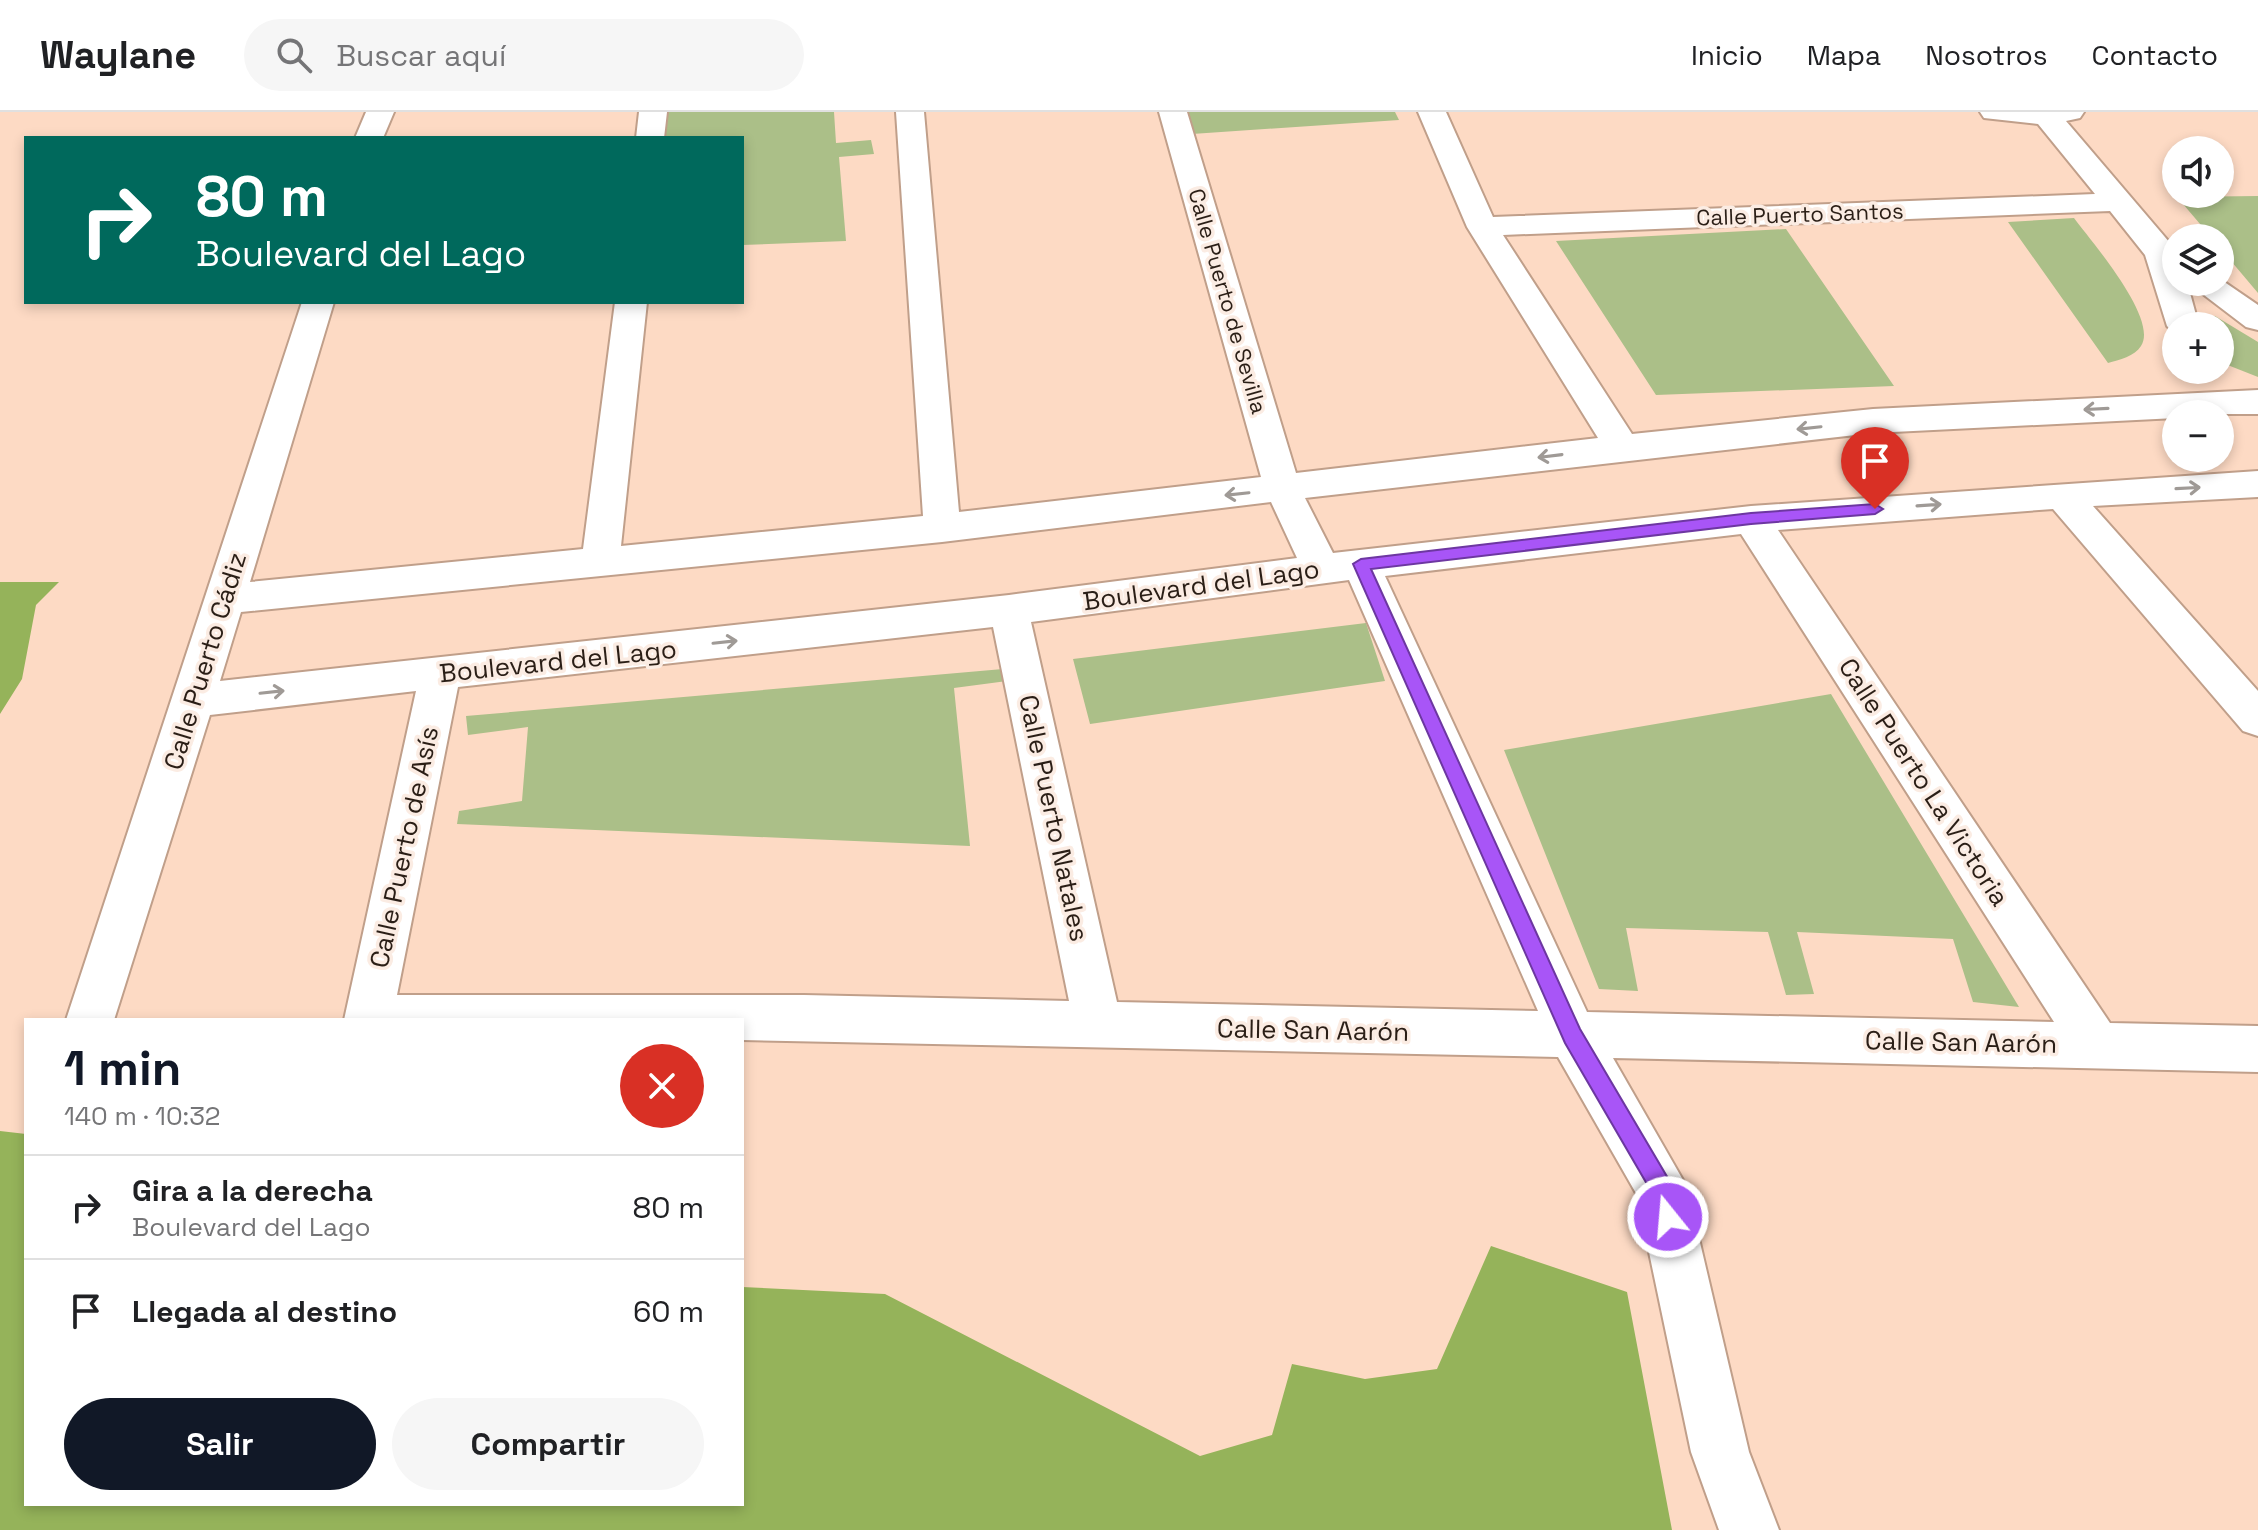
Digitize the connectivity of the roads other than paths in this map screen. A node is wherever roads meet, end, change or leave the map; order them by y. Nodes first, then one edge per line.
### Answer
1 (380, 112) edge
2 (653, 112) edge
3 (910, 112) edge
4 (1173, 112) edge
5 (1432, 112) edge
6 (1994, 112) edge
7 (2058, 114) edge
8 (370, 136) edge
9 (650, 136) edge
10 (2117, 202) junction
11 (1482, 227) junction
12 (2162, 251) edge
13 (2223, 296) edge
14 (317, 304) edge
15 (631, 304) edge
16 (2258, 320) edge
17 (2166, 384) edge
18 (2258, 402) edge
19 (2145, 406) junction
20 (1622, 447) junction
21 (2258, 484) edge
22 (1283, 489) junction
23 (2062, 495) junction
24 (1751, 519) junction
25 (942, 528) junction
26 (600, 562) junction
27 (1341, 567) junction
28 (225, 599) junction
29 (1009, 610) junction
30 (440, 675) junction
31 (194, 700) junction
32 (2258, 719) edge
33 (91, 1018) edge
34 (368, 1018) edge
35 (1098, 1026) junction
36 (1573, 1036) junction
37 (2097, 1045) junction
38 (2258, 1049) edge
39 (1749, 1530) edge

1 - 8 street
2 - 9 street
3 - 25 street
4 - 22 street, Calle Puerto de Sevilla
5 - 11 street
6 - 7 street
7 - 10 street
10 - 11 street, Calle Puerto Santos
10 - 12 street
11 - 20 street
13 - 16 street
14 - 28 street, Calle Puerto Cádiz
15 - 26 street
17 - 19 street
18 - 19 street
19 -> 20 street
20 -> 22 street
23 -> 21 street, Boulevard del Lago
22 -> 25 street
22 - 27 street, Calle Puerto de Sevilla
24 -> 23 street, Boulevard del Lago
23 - 32 street
24 - 27 street, Boulevard del Lago
24 - 37 street, Calle Puerto La Victoria
25 - 26 street
26 - 28 street
27 - 29 street, Boulevard del Lago
27 - 36 street, Calle Puerto de Sevilla
28 - 31 street, Calle Puerto Cádiz
30 -> 29 street, Boulevard del Lago
29 - 35 street, Calle Puerto Natales
31 -> 30 street, Boulevard del Lago
30 - 34 street, Calle Puerto de Asís
31 - 33 street, Calle Puerto Cádiz
34 - 35 street, Calle San Aarón
35 - 36 street, Calle San Aarón
36 - 37 street, Calle San Aarón
36 - 39 street, Calle Puerto de Sevilla
37 - 38 street, Calle San Aarón

